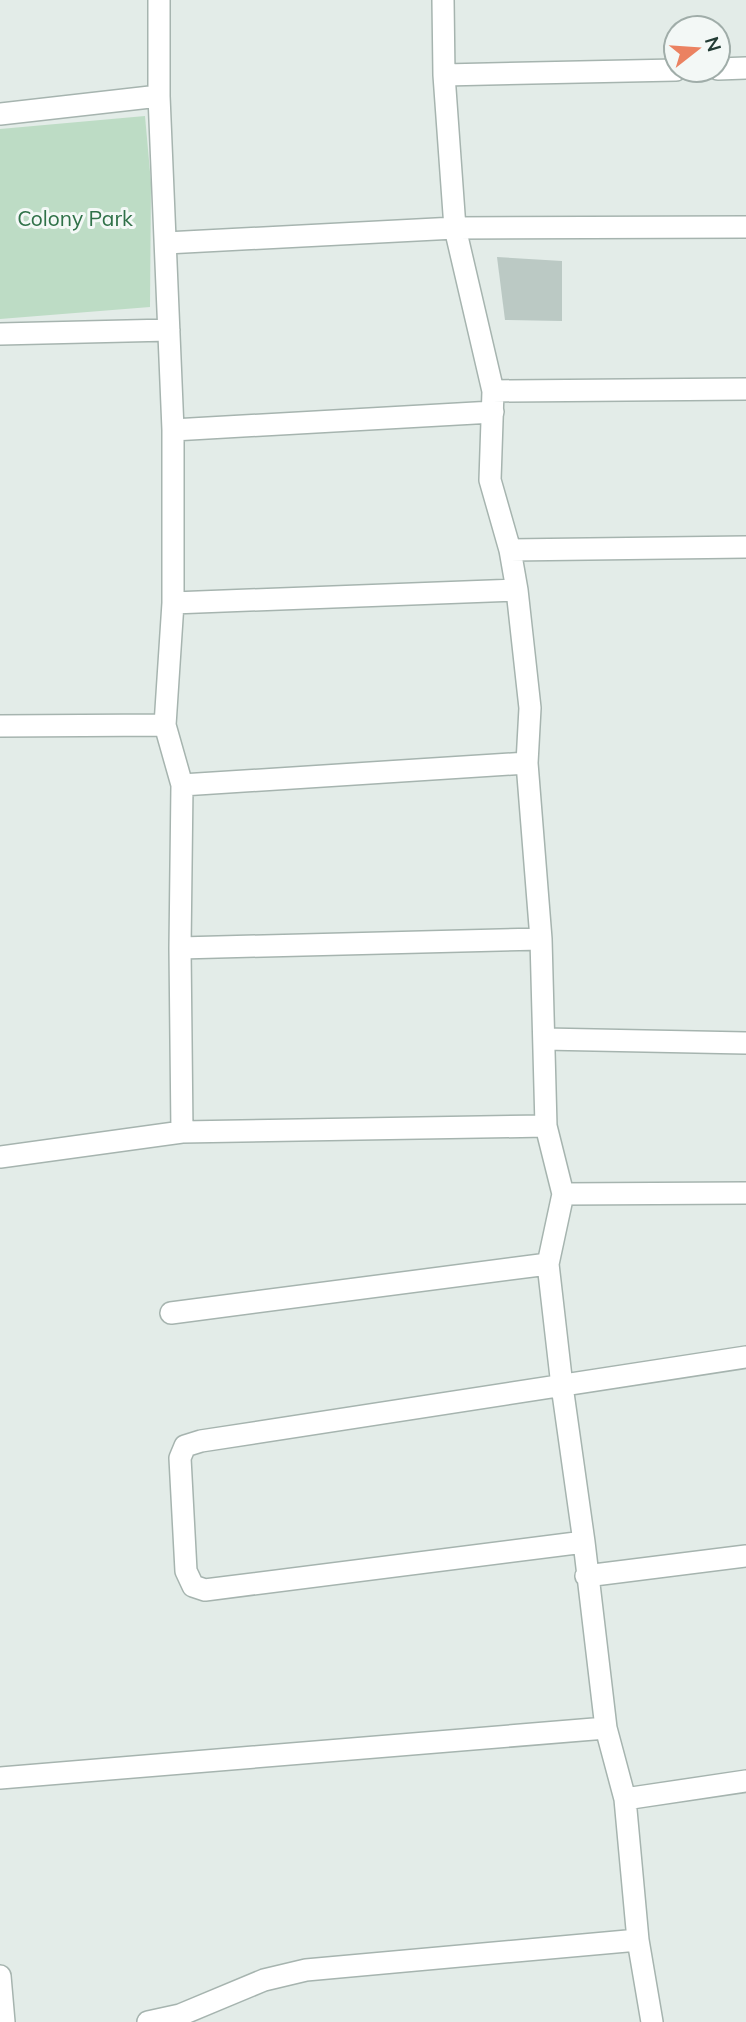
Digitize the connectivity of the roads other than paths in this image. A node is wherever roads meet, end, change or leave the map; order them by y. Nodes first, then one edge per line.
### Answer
1 (159, 0) edge
2 (443, 0) edge
3 (662, 70) edge
4 (444, 75) junction
5 (159, 96) junction
6 (0, 114) edge
7 (746, 227) edge
8 (455, 228) junction
9 (166, 243) junction
10 (169, 330) junction
11 (0, 334) edge
12 (746, 389) edge
13 (493, 402) junction
14 (173, 430) junction
15 (746, 547) edge
16 (510, 550) junction
17 (517, 590) junction
18 (173, 603) junction
19 (165, 725) junction
20 (0, 726) edge
21 (527, 764) junction
22 (182, 785) junction
23 (541, 939) junction
24 (180, 948) junction
25 (544, 1039) junction
26 (746, 1042) edge
27 (546, 1126) junction
28 (182, 1132) junction
29 (0, 1157) edge
30 (746, 1193) edge
31 (563, 1194) junction
32 (548, 1265) junction
33 (171, 1314) dead end
34 (746, 1357) edge
35 (562, 1386) junction
36 (584, 1542) junction
37 (746, 1556) edge
38 (586, 1576) junction
39 (606, 1728) junction
40 (0, 1778) edge
41 (746, 1781) edge
42 (625, 1799) junction
43 (638, 1940) junction
44 (0, 1976) edge
45 (4, 2022) edge
46 (148, 2022) edge
47 (652, 2022) edge

1 - 5 street
2 - 4 street
3 - 4 street
4 - 8 street
5 - 6 street
5 - 9 street
7 - 8 street
8 - 9 street
8 - 13 street
9 - 10 street
10 - 11 street
10 - 14 street
12 - 13 street
13 - 14 street
13 - 16 street
14 - 18 street
15 - 16 street
16 - 17 street
17 - 18 street
17 - 21 street
18 - 19 street
19 - 20 street
19 - 22 street
21 - 22 street
21 - 23 street
22 - 24 street
23 - 24 street
23 - 25 street
24 - 28 street
25 - 26 street
25 - 27 street
27 - 28 street
27 - 31 street
28 - 29 street
30 - 31 street
31 - 32 street
32 - 33 street
32 - 35 street
34 - 35 street
35 - 36 street
35 - 36 street
36 - 38 street
37 - 38 street
38 - 39 street
39 - 40 street
39 - 42 street
41 - 42 street
42 - 43 street
43 - 46 street
43 - 47 street
44 - 45 street

